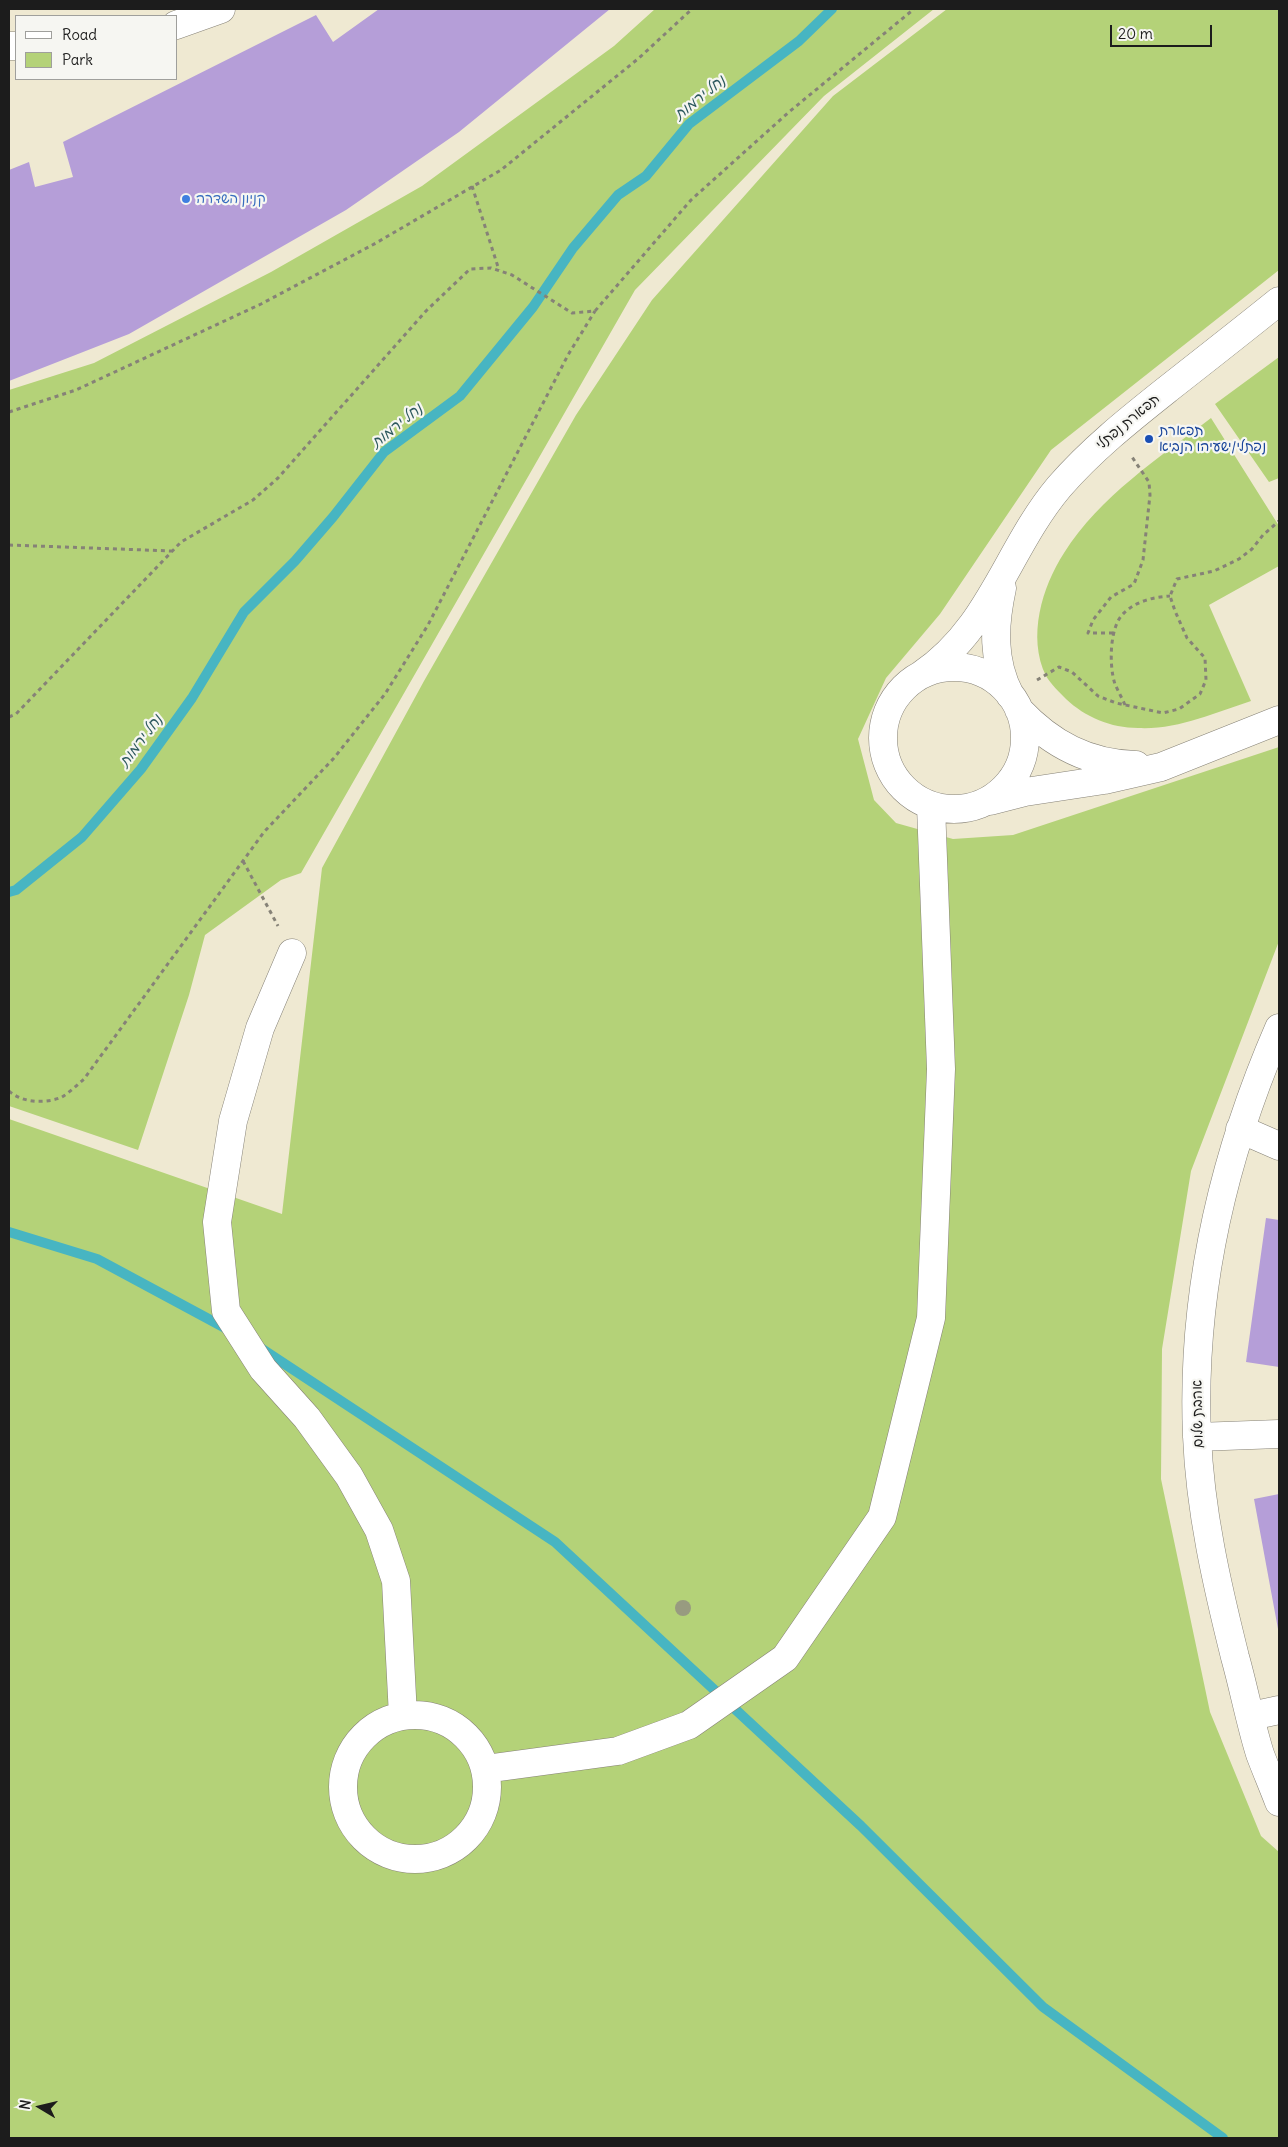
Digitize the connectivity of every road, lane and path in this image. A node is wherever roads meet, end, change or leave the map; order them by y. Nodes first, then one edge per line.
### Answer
1 (221, 9) edge
2 (692, 9) edge
3 (914, 9) edge
4 (178, 23) edge
5 (472, 186) junction
6 (499, 270) junction
7 (1279, 301) edge
8 (595, 311) junction
9 (9, 412) edge
10 (1114, 432) junction
11 (1279, 521) edge
12 (9, 545) edge
13 (172, 552) junction
14 (1006, 569) junction
15 (1170, 596) junction
16 (1113, 633) junction
17 (921, 674) junction
18 (1015, 703) junction
19 (1126, 706) junction
20 (9, 717) edge
21 (1279, 720) edge
22 (1179, 760) junction
23 (986, 802) junction
24 (931, 806) junction
25 (243, 861) junction
26 (292, 953) joint
27 (1279, 1028) edge
28 (9, 1092) edge
29 (1240, 1129) junction
30 (1279, 1146) edge
31 (1279, 1434) edge
32 (1197, 1437) junction
33 (1279, 1710) edge
34 (403, 1716) junction
35 (1250, 1716) junction
36 (485, 1769) junction
37 (1279, 1802) edge

1 - 4 street
2 - 5 path
3 - 8 path
5 - 6 path
5 - 9 path
6 - 8 path
6 - 13 path
7 - 10 street, תפארת נפתלי
8 - 25 path
10 - 14 street, תפארת נפתלי
10 - 16 path
11 - 15 path
12 - 13 path
13 - 20 path
14 - 17 street, תפארת נפתלי
14 - 18 street, תפארת נפתלי
15 - 16 path
15 - 19 path
16 - 19 path
17 - 18 street
17 - 24 street
18 - 19 path
18 - 22 street, תפארת נפתלי
18 - 23 street
21 - 22 street, תפארת נפתלי
22 - 23 street, תפארת נפתלי
23 - 24 street
24 - 36 street
25 - 26 path
25 - 28 path
26 - 34 street
27 - 29 street, אהבת שלום
29 - 30 street
29 - 32 street, אהבת שלום
31 - 32 street
32 - 35 street, אהבת שלום
33 - 35 street
34 - 36 street
34 - 36 street
35 - 37 street, אהבת שלום

